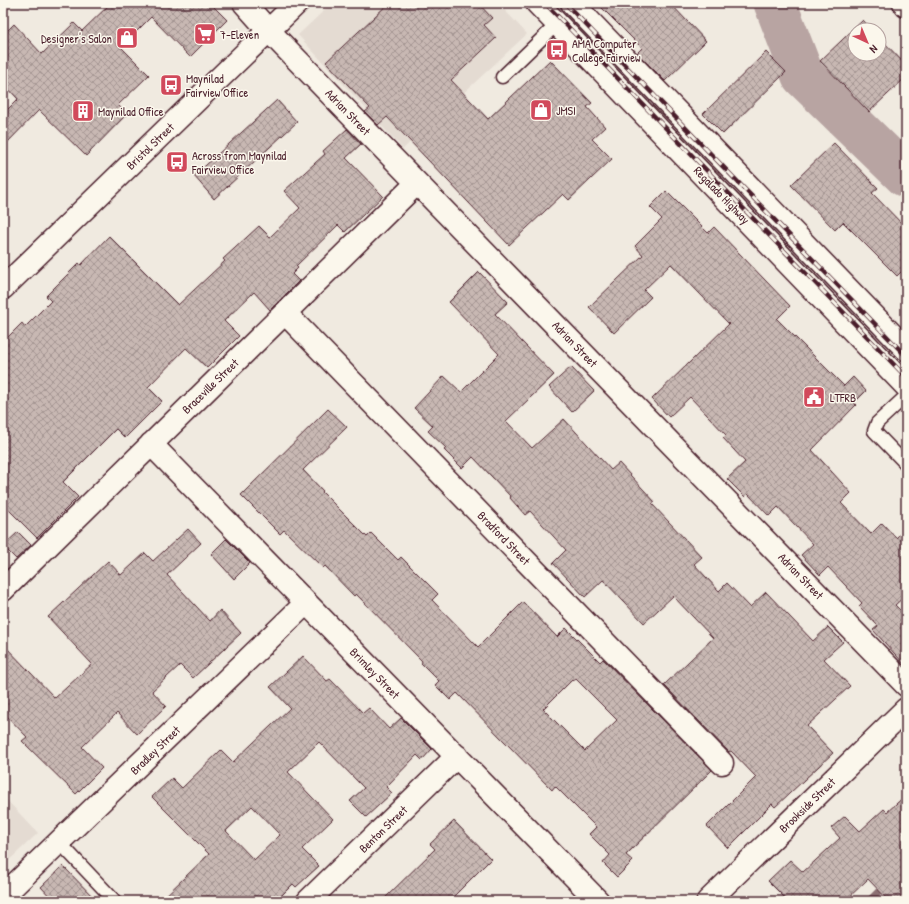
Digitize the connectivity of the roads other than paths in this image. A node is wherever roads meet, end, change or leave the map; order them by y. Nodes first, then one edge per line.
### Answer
1 (244, 3) edge
2 (297, 3) edge
3 (537, 3) edge
4 (572, 3) edge
5 (904, 3) edge
6 (906, 6) edge
7 (557, 24) junction
8 (269, 31) junction
9 (502, 77) dead end
10 (417, 183) junction
11 (3, 288) edge
12 (285, 313) junction
13 (906, 349) edge
14 (906, 386) edge
15 (906, 396) edge
16 (151, 444) junction
17 (906, 464) edge
18 (3, 590) edge
19 (306, 603) junction
20 (906, 685) edge
21 (906, 709) edge
22 (457, 756) junction
23 (722, 763) dead end
24 (59, 842) junction
25 (3, 896) edge
26 (586, 897) edge
27 (115, 901) edge
28 (308, 901) edge
29 (708, 901) edge

1 - 8 street, Adrian Street
2 - 8 street, Bristol Street
3 - 7 street, Regalado Highway
4 - 13 street
5 - 6 street
7 - 9 lane
7 - 14 street, Regalado Highway
8 - 10 street, Adrian Street
8 - 11 street, Bristol Street
10 - 12 street, Braceville Street
10 - 20 street, Adrian Street
12 - 16 street, Braceville Street
12 - 23 street, Bradford Street
15 - 17 lane
16 - 18 street, Braceville Street
16 - 19 street, Brimley Street
19 - 22 street, Brimley Street
19 - 24 street, Bradley Street
21 - 29 street, Brookside Street
22 - 26 street, Brimley Street
22 - 28 street, Benton Street
24 - 25 street, Bradley Street
24 - 27 lane

